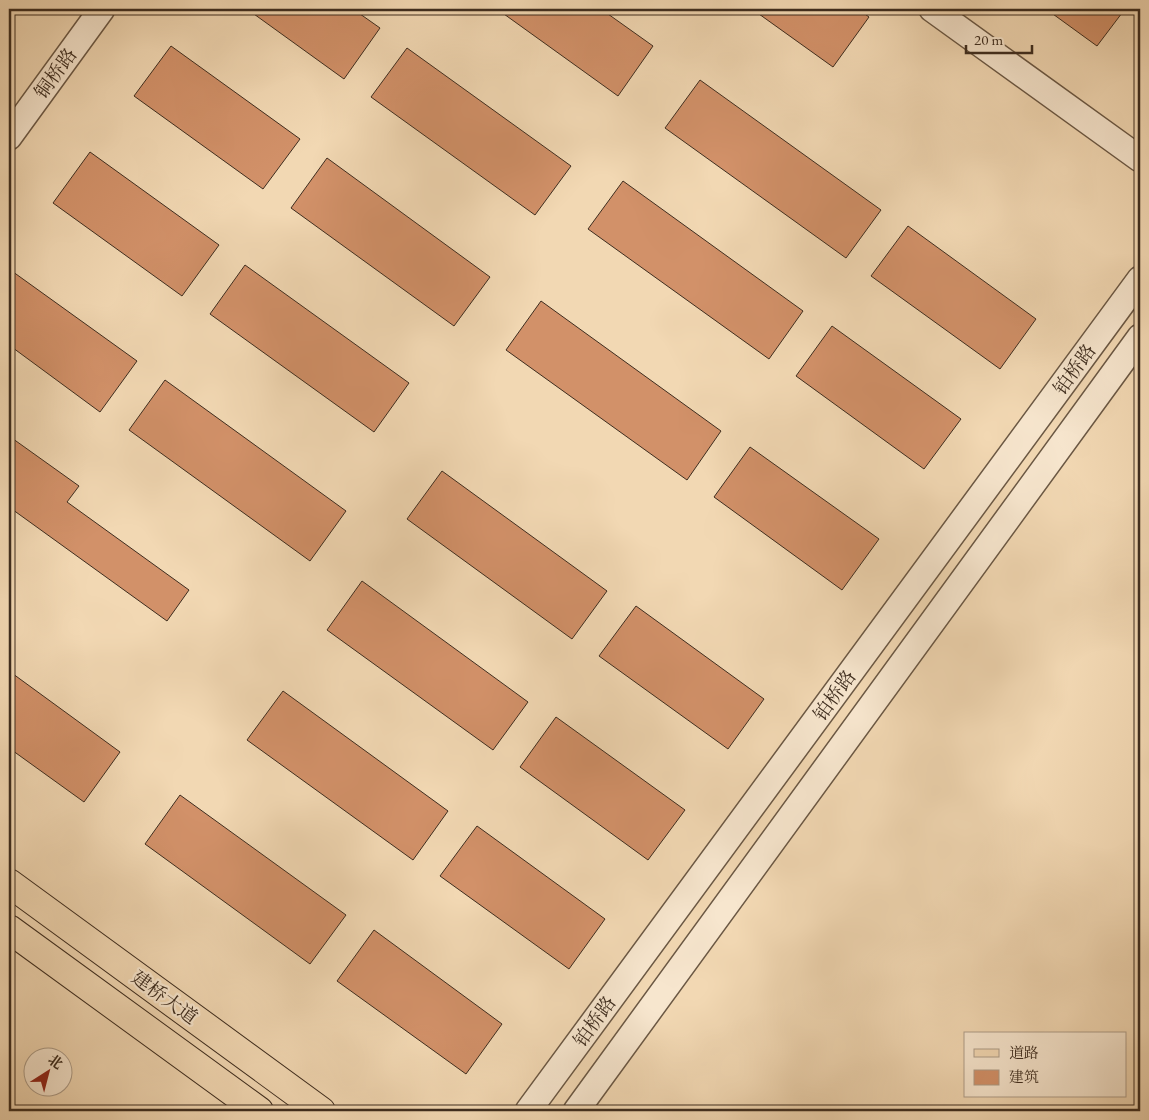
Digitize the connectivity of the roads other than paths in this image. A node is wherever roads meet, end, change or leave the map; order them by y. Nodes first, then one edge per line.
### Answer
1 (102, 9) edge
2 (932, 9) edge
3 (9, 137) edge
4 (1140, 159) edge
5 (1140, 279) edge
6 (1140, 337) edge
7 (9, 883) edge
8 (9, 929) edge
9 (259, 1111) edge
10 (321, 1111) edge
11 (528, 1111) edge
12 (576, 1111) edge

1 - 3 street, 铜桥路
2 - 4 street
5 - 11 street, 铂桥路
6 - 12 street, 铂桥路
7 - 10 main road, 建桥大道
8 - 9 main road, 建桥大道

